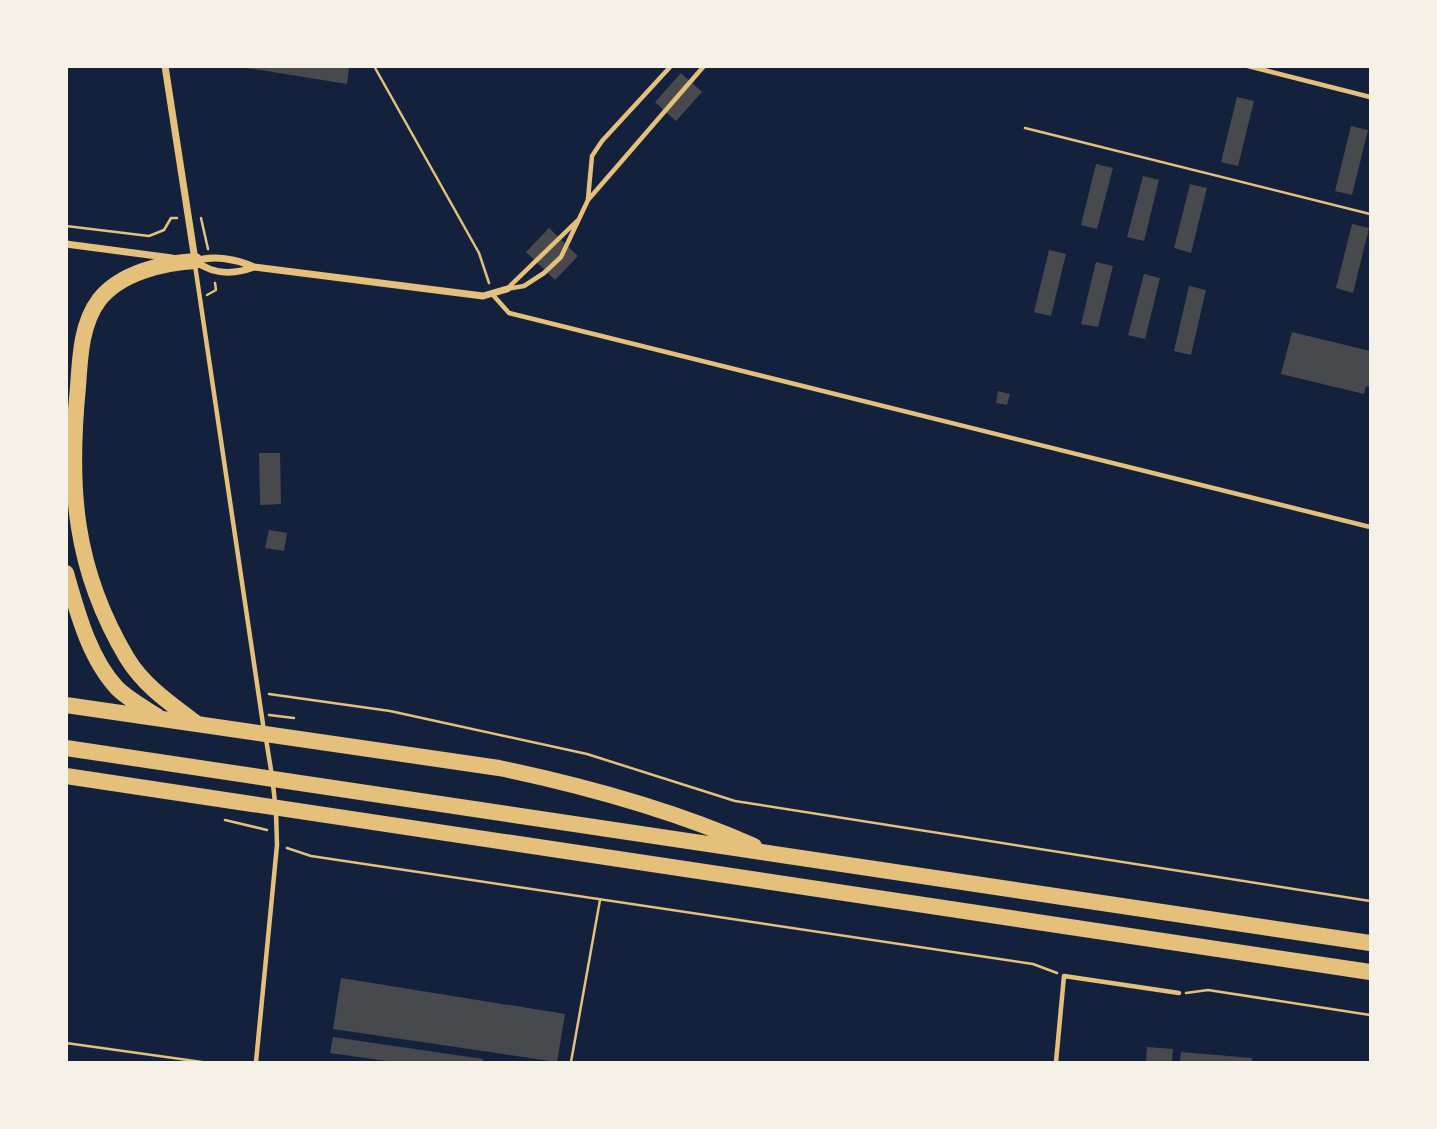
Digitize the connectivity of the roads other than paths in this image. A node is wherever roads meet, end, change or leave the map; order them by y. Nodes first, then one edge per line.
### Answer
1 (165, 66) edge
2 (671, 66) edge
3 (704, 66) edge
4 (1248, 66) edge
5 (1370, 97) edge
6 (588, 200) junction
7 (581, 218) junction
8 (66, 244) edge
9 (195, 261) junction
10 (254, 267) junction
11 (507, 289) junction
12 (493, 295) junction
13 (1370, 527) edge
14 (66, 573) edge
15 (66, 705) edge
16 (162, 719) junction
17 (198, 725) junction
18 (66, 748) edge
19 (66, 776) edge
20 (772, 855) junction
21 (1370, 943) edge
22 (1370, 972) edge
23 (1180, 993) road end
24 (256, 1062) edge
25 (1056, 1062) edge

1 - 9 street
2 - 6 lane
3 - 6 lane
4 - 5 lane
6 - 7 lane
7 - 11 lane
7 - 11 lane
8 - 9 street
9 - 10 street
9 - 10 street
9 - 17 highway
9 - 24 lane
10 - 12 street
11 - 12 street
12 - 13 lane
14 - 16 highway
15 - 16 highway
16 - 17 highway
17 - 20 highway
18 - 20 highway
19 - 22 highway
20 - 21 highway
23 - 25 lane

